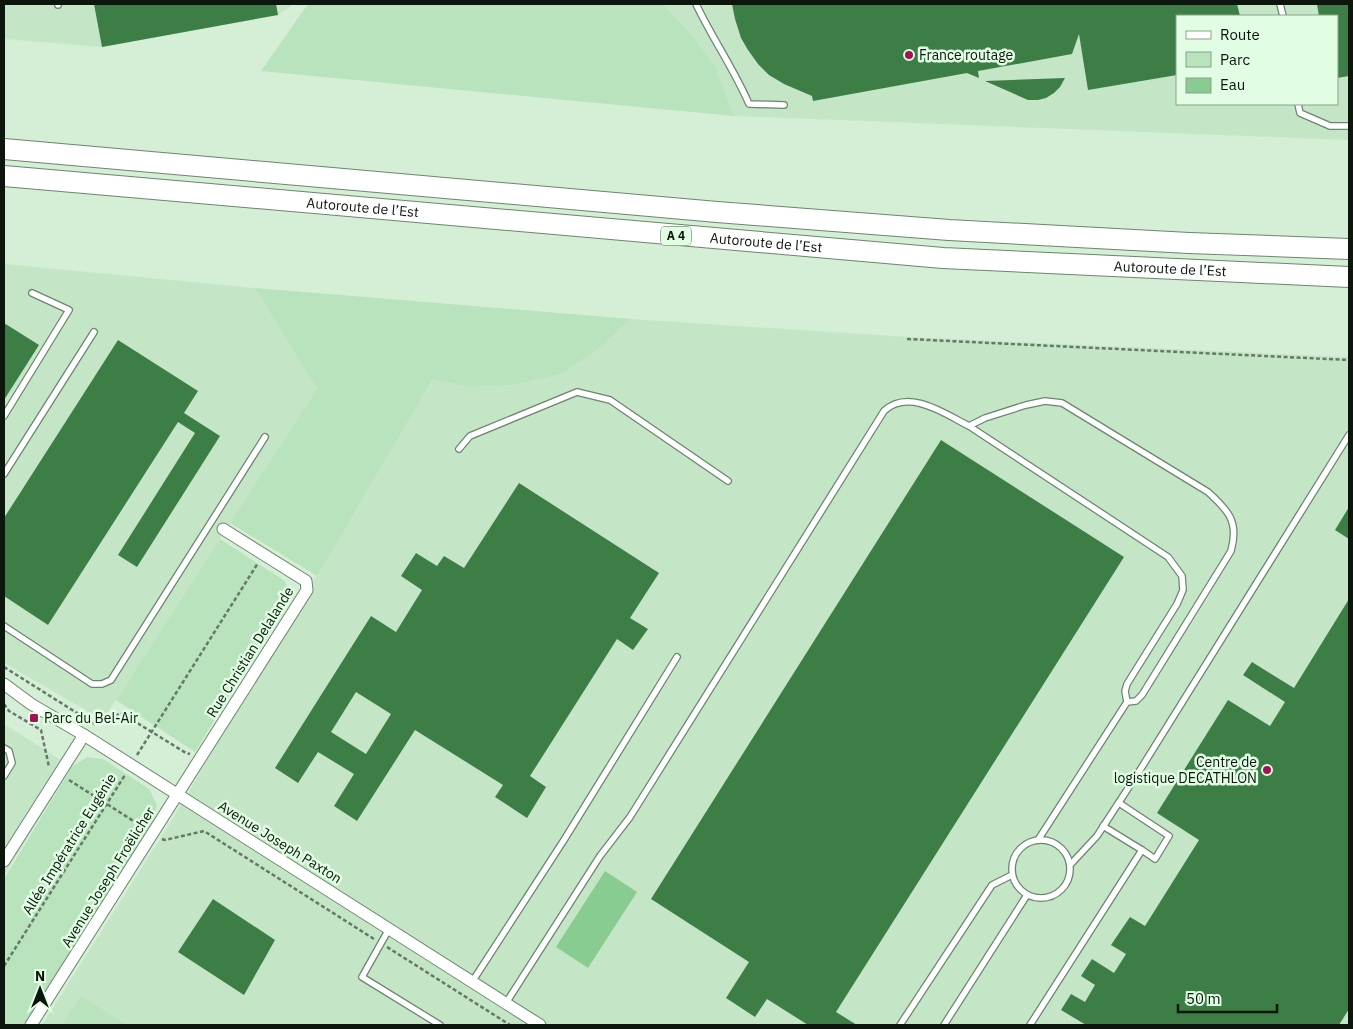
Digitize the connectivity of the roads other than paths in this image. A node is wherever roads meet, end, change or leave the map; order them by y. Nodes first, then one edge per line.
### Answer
1 (696, 4) edge
2 (784, 105) dead end
3 (1298, 105) edge
4 (1349, 126) edge
5 (4, 149) edge
6 (4, 176) edge
7 (1349, 249) edge
8 (1349, 277) edge
9 (32, 292) dead end
10 (94, 332) dead end
11 (4, 416) edge
12 (969, 426) junction
13 (1349, 435) edge
14 (265, 438) dead end
15 (459, 449) dead end
16 (4, 474) edge
17 (728, 481) dead end
18 (212, 522) junction
19 (223, 529) joint
20 (4, 626) edge
21 (677, 657) dead end
22 (4, 684) edge
23 (1127, 702) junction
24 (84, 735) junction
25 (4, 748) edge
26 (4, 776) edge
27 (177, 795) junction
28 (1119, 803) junction
29 (1104, 826) junction
30 (1038, 840) junction
31 (1142, 850) junction
32 (4, 862) edge
33 (1070, 865) junction
34 (1012, 875) junction
35 (1027, 895) junction
36 (388, 929) junction
37 (472, 982) junction
38 (506, 1003) junction
39 (31, 1025) edge
40 (440, 1025) edge
41 (540, 1025) edge
42 (900, 1025) edge
43 (944, 1025) edge
44 (1030, 1025) edge

1 - 2 lane
3 - 4 lane
5 - 7 highway, Autoroute de l’Est / A 4
6 - 8 highway, Autoroute de l’Est / A 4
9 - 11 lane
10 - 16 lane
12 - 23 lane
12 - 23 lane
12 - 38 lane
13 - 28 lane
14 - 18 lane
15 - 17 lane
18 - 19 lane
18 - 20 lane
19 - 27 street, Rue Christian Delalande
21 - 37 lane
22 - 24 street, Avenue Joseph Paxton
23 - 30 lane
24 - 27 street, Avenue Joseph Paxton
24 - 32 street
25 - 26 lane
27 - 36 street, Avenue Joseph Paxton
27 - 39 street, Avenue Joseph Froëlicher
28 - 29 lane
28 - 31 lane
29 - 31 lane
29 - 33 lane
30 - 33 lane
30 - 34 lane
31 - 44 lane
33 - 35 lane
34 - 35 lane
34 - 42 lane
35 - 43 lane
36 - 37 street, Avenue Joseph Paxton
36 - 40 lane
37 - 38 street, Avenue Joseph Paxton
38 - 41 street, Avenue Joseph Paxton

